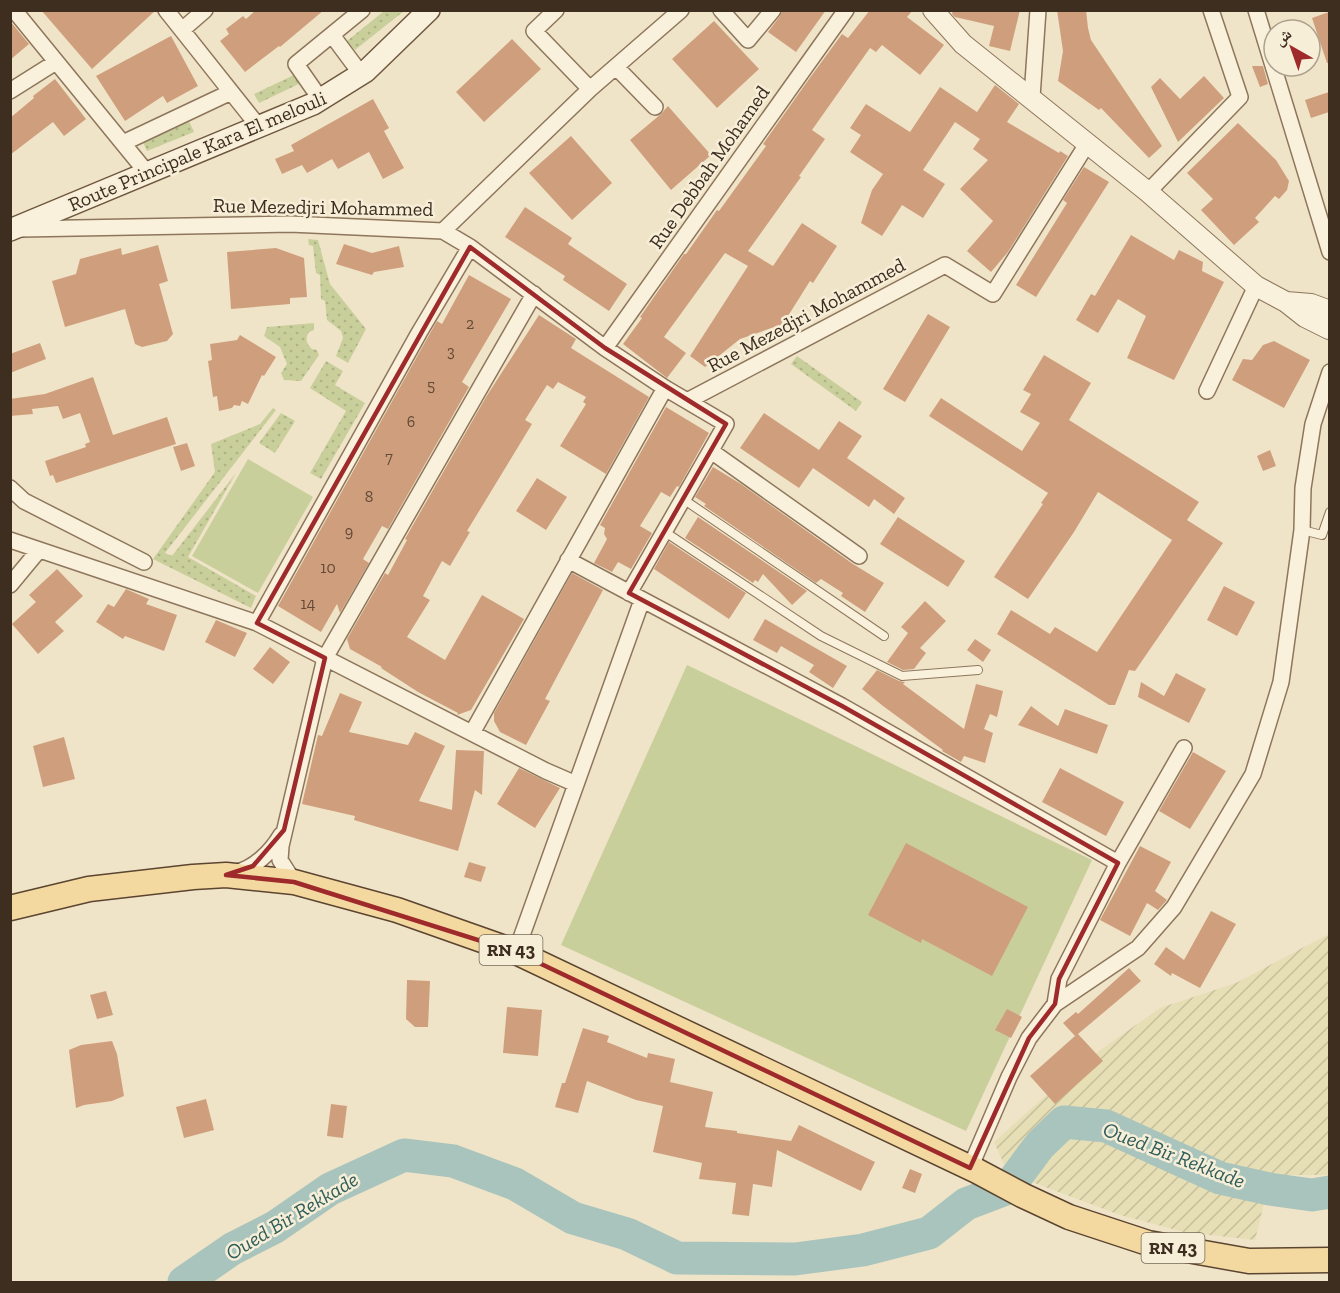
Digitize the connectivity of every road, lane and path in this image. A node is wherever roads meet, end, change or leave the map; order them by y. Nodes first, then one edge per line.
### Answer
1 (14, 10) edge
2 (166, 10) edge
3 (205, 10) edge
4 (362, 10) edge
5 (556, 10) edge
6 (681, 10) edge
7 (721, 10) edge
8 (773, 10) edge
9 (846, 10) edge
10 (1038, 10) edge
11 (1211, 10) edge
12 (1256, 10) edge
13 (424, 12) edge
14 (942, 15) edge
15 (182, 30) junction
16 (332, 34) junction
17 (56, 62) junction
18 (616, 66) junction
19 (361, 74) junction
20 (590, 89) junction
21 (10, 91) edge
22 (231, 92) junction
23 (1032, 97) junction
24 (321, 100) junction
25 (655, 107) dead end
26 (260, 127) junction
27 (123, 143) junction
28 (1087, 144) junction
29 (148, 174) junction
30 (1148, 192) junction
31 (65, 209) junction
32 (76, 228) junction
33 (11, 230) edge
34 (443, 231) junction
35 (470, 248) junction
36 (1329, 252) edge
37 (1256, 286) junction
38 (534, 294) junction
39 (1286, 302) junction
40 (1329, 310) edge
41 (1329, 322) edge
42 (1329, 330) edge
43 (605, 348) junction
44 (1329, 372) edge
45 (665, 388) junction
46 (1207, 391) dead end
47 (687, 401) junction
48 (711, 451) junction
49 (10, 488) edge
50 (683, 499) junction
51 (1329, 512) edge
52 (1302, 530) junction
53 (665, 532) junction
54 (1326, 536) edge
55 (10, 540) edge
56 (39, 550) junction
57 (859, 556) dead end
58 (568, 560) junction
59 (144, 562) dead end
60 (10, 585) edge
61 (636, 597) junction
62 (257, 623) junction
63 (884, 636) dead end
64 (325, 658) junction
65 (978, 670) dead end
66 (472, 733) junction
67 (1184, 748) dead end
68 (576, 784) junction
69 (284, 830) junction
70 (1118, 863) junction
71 (226, 875) junction
72 (294, 882) junction
73 (10, 908) edge
74 (516, 951) junction
75 (1055, 1004) junction
76 (973, 1169) junction
77 (1329, 1260) edge

1 - 17 street
2 - 15 street
3 - 15 street
4 - 16 street
5 - 20 street
6 - 18 street
7 - 8 street
9 - 43 street, Rue Debbah Mohamed
10 - 23 street
11 - 30 street
12 - 36 street
13 - 19 main road, Route Principale Kara El melouli
14 - 23 street
15 - 22 street
16 - 19 street
16 - 24 street
17 - 21 street
17 - 27 street
18 - 20 street
18 - 25 street
19 - 24 main road, Route Principale Kara El melouli
20 - 34 street
22 - 26 street
22 - 27 street
23 - 28 street
24 - 26 main road, Route Principale Kara El melouli
26 - 29 main road, Route Principale Kara El melouli
27 - 29 street
28 - 30 street
28 - 47 street, Rue Mezedjri Mohammed
29 - 31 main road, Route Principale Kara El melouli
30 - 37 street
31 - 32 street
31 - 33 main road, Route Principale Kara El melouli
32 - 33 street, Rue Mezedjri Mohammed
32 - 34 street, Rue Mezedjri Mohammed
34 - 35 street, Rue Mezedjri Mohammed
35 - 38 street, Rue Mezedjri Mohammed
35 - 62 street
37 - 39 street
37 - 46 street
38 - 43 street, Rue Mezedjri Mohammed
38 - 64 street
39 - 40 street
39 - 42 street
41 - 42 street
43 - 45 street, Rue Mezedjri Mohammed
44 - 52 street
45 - 47 street, Rue Mezedjri Mohammed
45 - 58 street
47 - 48 street, Rue Mezedjri Mohammed
48 - 50 street
48 - 57 street
49 - 59 street
50 - 53 street
50 - 63 lane
51 - 54 lane
52 - 54 lane
52 - 75 street
53 - 61 street
53 - 65 lane
55 - 56 street
56 - 60 street
56 - 62 street
58 - 61 street
58 - 66 street
61 - 68 street
61 - 70 street
62 - 64 street
64 - 66 street
64 - 69 street
66 - 68 street
67 - 70 street
68 - 74 street
69 - 71 street
69 - 72 street
70 - 75 street
71 - 72 main road, RN 43
71 - 73 main road, RN 43
72 - 74 main road, RN 43
74 - 76 main road, RN 43
75 - 76 street
76 - 77 main road, RN 43

